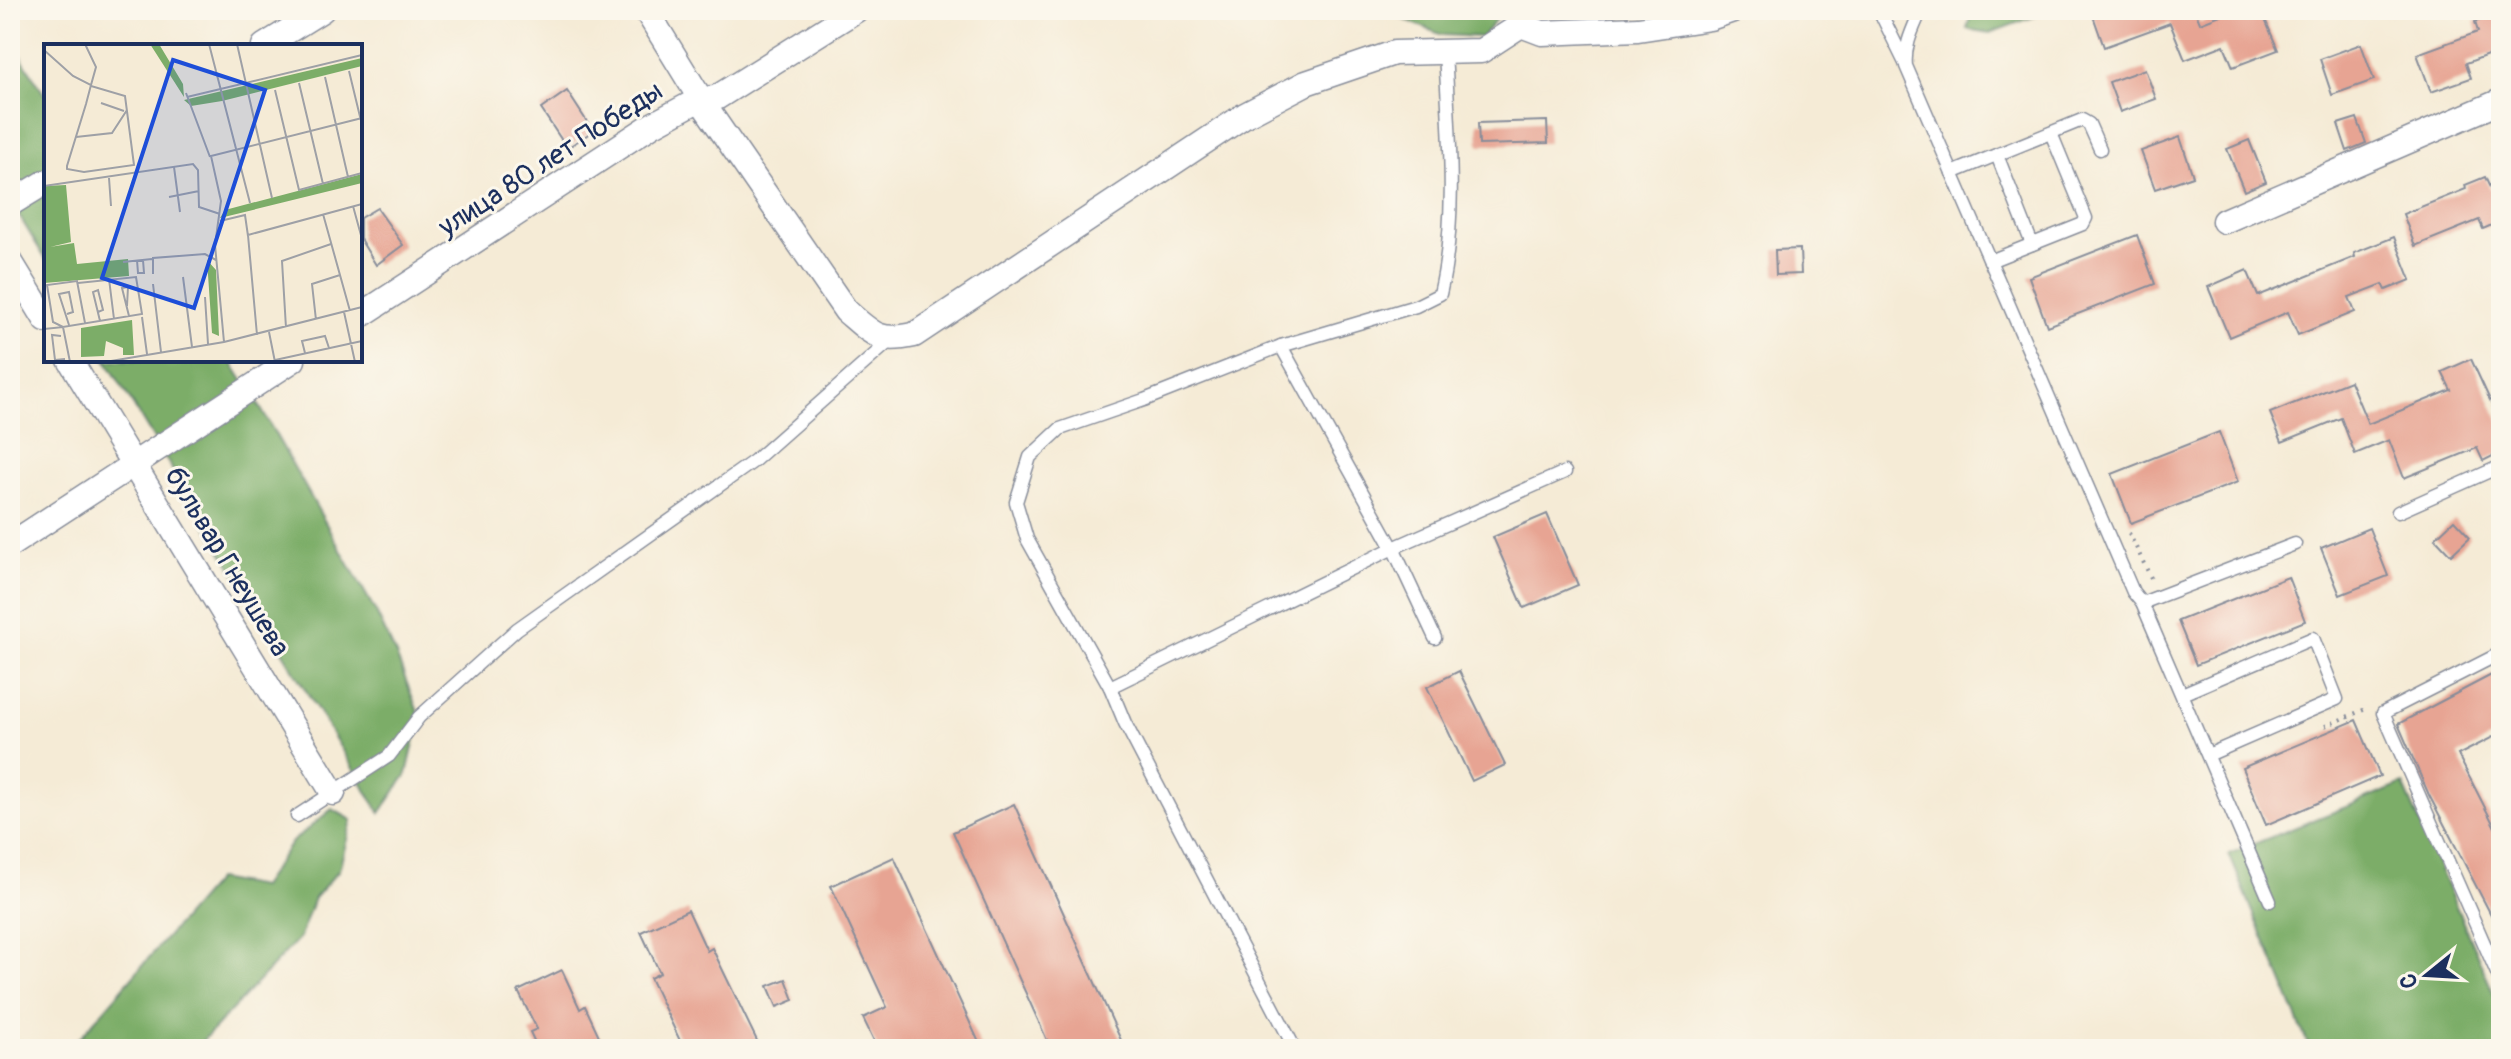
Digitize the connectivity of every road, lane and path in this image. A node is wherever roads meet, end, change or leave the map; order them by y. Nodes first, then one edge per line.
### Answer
1 (322, 10) edge
2 (646, 10) edge
3 (856, 10) edge
4 (1733, 10) edge
5 (1879, 10) edge
6 (1921, 10) edge
7 (1516, 18) edge
8 (267, 44) edge
9 (1445, 52) junction
10 (1906, 66) junction
11 (700, 99) junction
12 (2501, 101) edge
13 (2051, 133) junction
14 (2100, 149) dead end
15 (1997, 155) junction
16 (1952, 173) junction
17 (44, 183) edge
18 (10, 204) edge
19 (2224, 221) dead end
20 (2032, 244) junction
21 (10, 261) edge
22 (1990, 261) junction
23 (362, 315) edge
24 (44, 317) edge
25 (891, 340) junction
26 (1281, 346) junction
27 (71, 362) edge
28 (290, 362) edge
29 (134, 464) junction
30 (2501, 466) edge
31 (1565, 472) dead end
32 (2398, 512) dead end
33 (2295, 544) dead end
34 (10, 545) edge
35 (1393, 548) junction
36 (2142, 603) junction
37 (1435, 638) dead end
38 (2501, 653) edge
39 (1110, 687) junction
40 (2182, 694) junction
41 (2208, 755) junction
42 (333, 793) junction
43 (297, 816) dead end
44 (2270, 901) dead end
45 (2501, 982) edge
46 (1295, 1049) edge

1 - 8 street
2 - 11 street
3 - 11 street, улица 80 лет Победы
4 - 7 street
5 - 10 lane
6 - 10 lane
7 - 9 street
9 - 25 street
9 - 26 lane
10 - 16 lane
11 - 23 street, улица 80 лет Победы
11 - 25 street
12 - 19 street
13 - 14 lane
13 - 15 lane
13 - 20 lane
15 - 16 lane
15 - 20 lane
16 - 22 lane
17 - 18 street
20 - 22 lane
21 - 24 street
22 - 36 lane
25 - 42 lane
26 - 35 lane
26 - 39 lane
27 - 29 street, бульвар Гнеушева
28 - 29 street
29 - 34 street
29 - 42 street, бульвар Гнеушева
30 - 32 lane
31 - 35 lane
33 - 36 lane
35 - 37 lane
35 - 39 lane
36 - 40 lane
38 - 45 lane
39 - 46 lane
40 - 41 lane
40 - 41 lane
41 - 44 lane
42 - 43 lane

